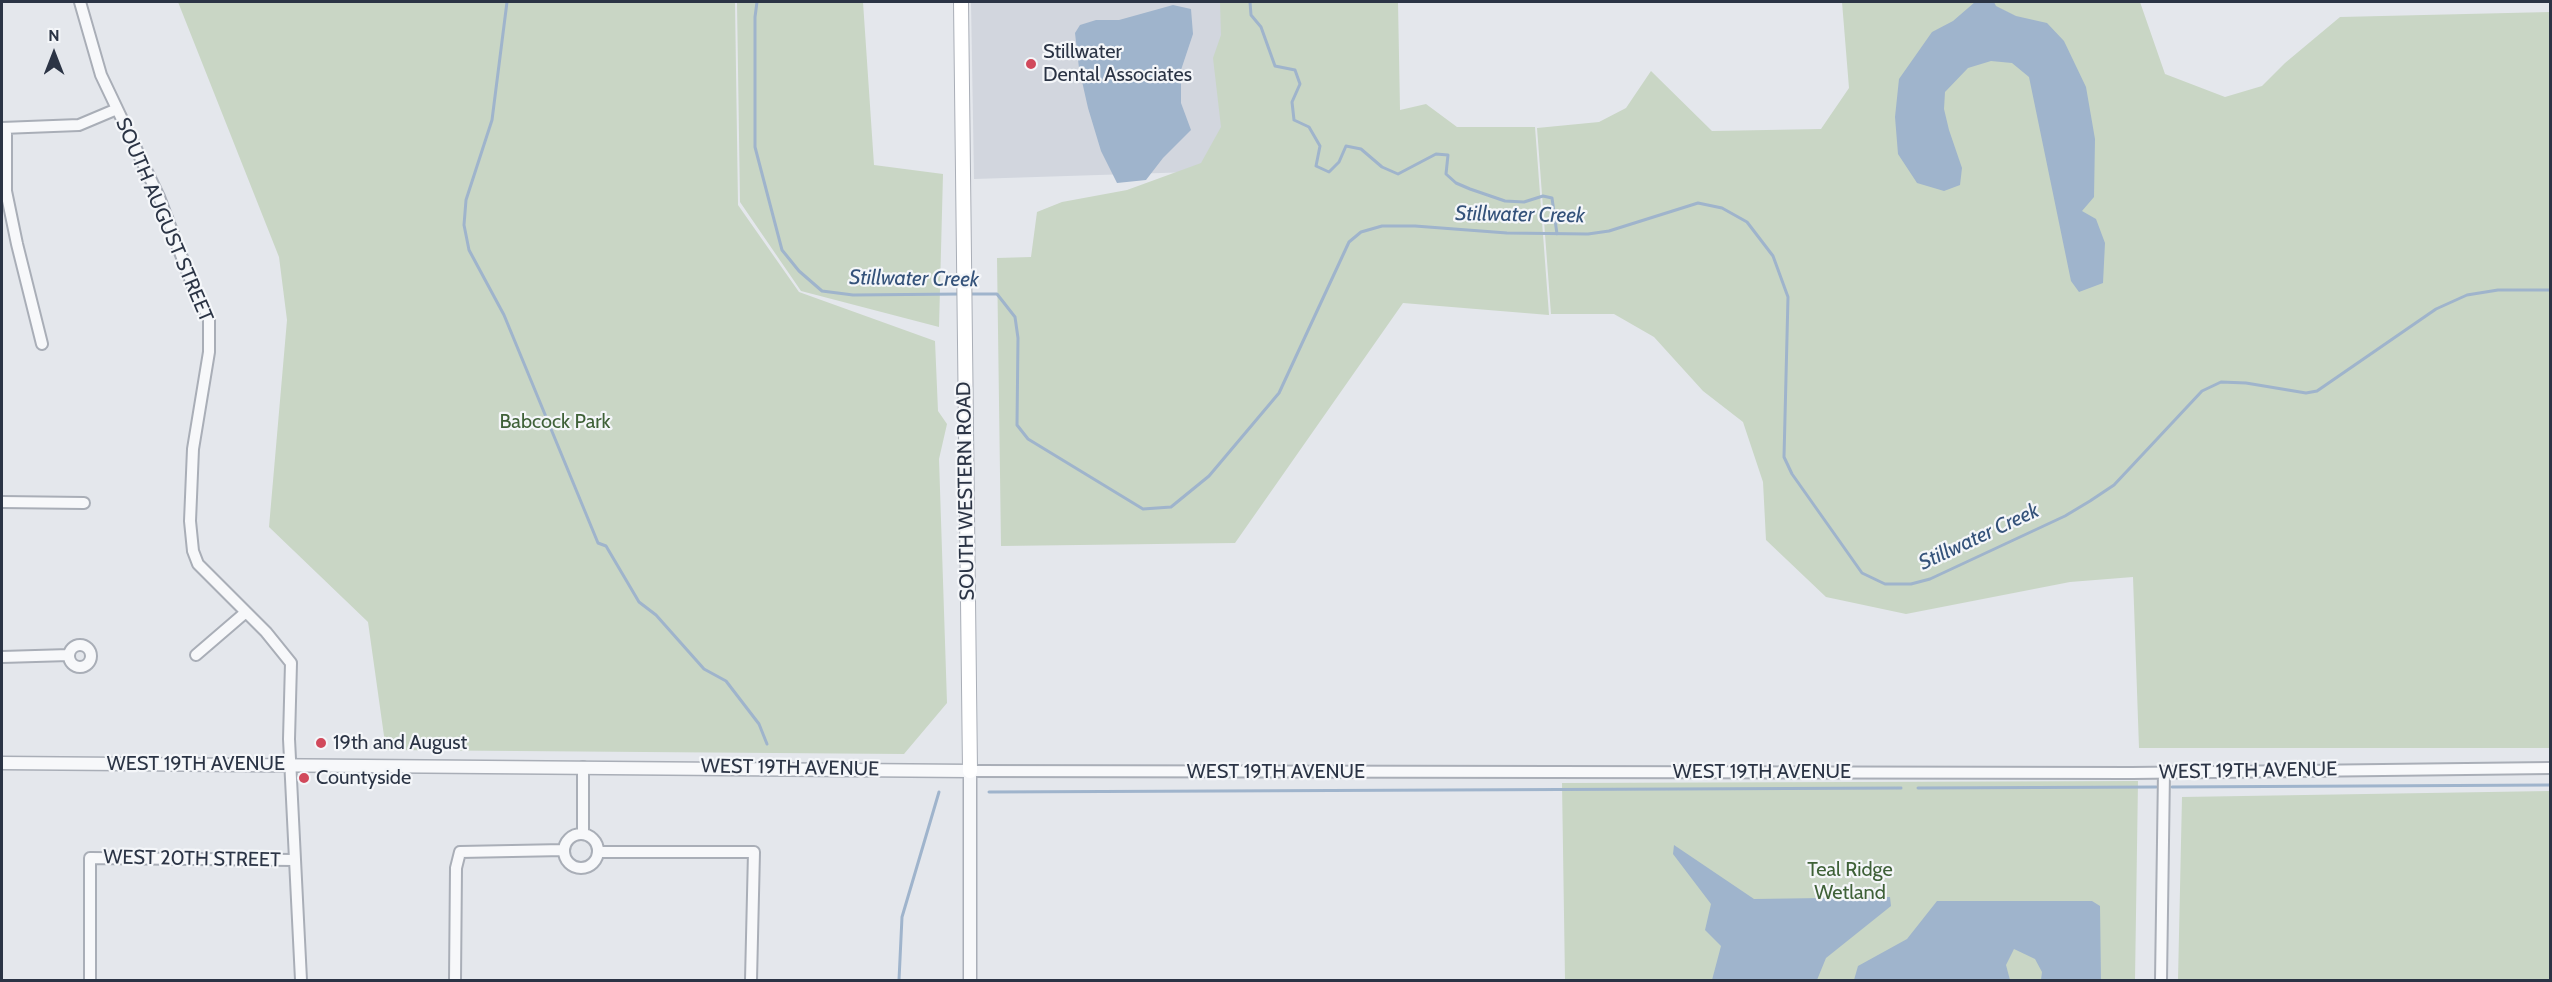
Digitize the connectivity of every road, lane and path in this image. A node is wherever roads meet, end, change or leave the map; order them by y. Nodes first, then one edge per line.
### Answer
1 (80, 2) edge
2 (961, 2) edge
3 (117, 110) junction
4 (4, 128) edge
5 (42, 344) dead end
6 (2, 502) edge
7 (84, 502) dead end
8 (246, 612) junction
9 (69, 655) dead end
10 (196, 655) dead end
11 (2, 657) edge
12 (2, 763) edge
13 (292, 765) junction
14 (583, 767) junction
15 (2550, 768) edge
16 (970, 771) junction
17 (2164, 772) junction
18 (583, 834) junction
19 (564, 850) junction
20 (598, 852) junction
21 (294, 860) junction
22 (90, 981) edge
23 (301, 981) edge
24 (455, 981) edge
25 (751, 981) edge
26 (970, 981) edge
27 (2161, 981) edge

1 - 3 street, SOUTH AUGUST STREET
2 - 16 main road, SOUTH WESTERN ROAD
3 - 4 street
3 - 8 street, SOUTH AUGUST STREET
4 - 5 street
6 - 7 street
8 - 10 street
8 - 13 street, SOUTH AUGUST STREET
9 - 11 street
12 - 13 street, WEST 19TH AVENUE
13 - 14 street, WEST 19TH AVENUE
13 - 21 street, SOUTH AUGUST STREET
14 - 16 street, WEST 19TH AVENUE
14 - 18 street
15 - 17 street, WEST 19TH AVENUE
16 - 17 street, WEST 19TH AVENUE
16 - 26 street, SOUTH WESTERN ROAD
17 - 27 street
18 - 19 street
18 - 20 street
19 - 20 street
19 - 24 street
20 - 25 street
21 - 22 street, WEST 20TH STREET
21 - 23 street, SOUTH AUGUST STREET

